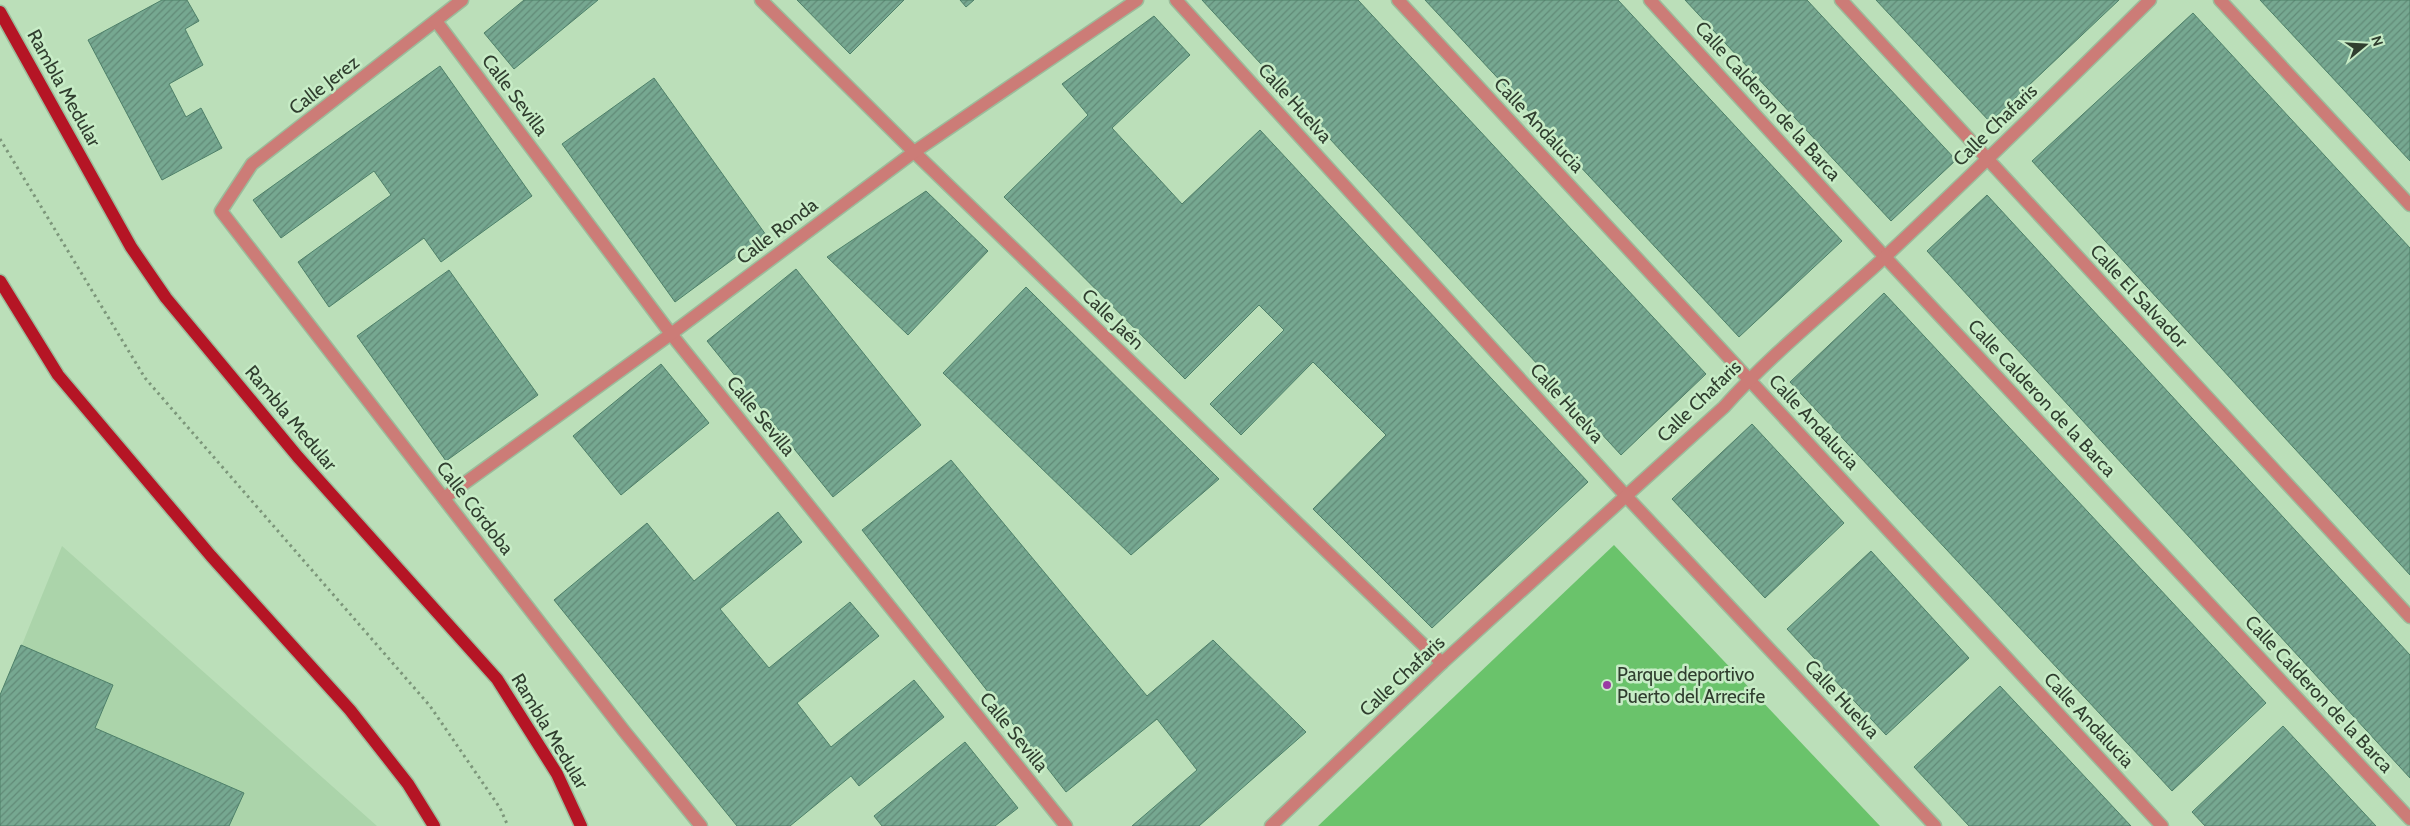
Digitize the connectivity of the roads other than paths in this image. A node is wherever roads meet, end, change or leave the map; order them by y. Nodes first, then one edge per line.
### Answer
1 (462, 0) edge
2 (761, 0) edge
3 (1137, 0) edge
4 (1176, 0) edge
5 (1398, 0) edge
6 (1650, 0) edge
7 (1841, 0) edge
8 (2150, 0) edge
9 (2220, 0) edge
10 (0, 12) edge
11 (436, 21) junction
12 (914, 152) junction
13 (1988, 159) junction
14 (2410, 205) edge
15 (221, 210) joint
16 (1885, 257) junction
17 (0, 281) edge
18 (671, 334) junction
19 (1749, 379) junction
20 (1626, 496) junction
21 (444, 498) junction
22 (2410, 617) edge
23 (1442, 663) junction
24 (2410, 819) edge
25 (434, 826) edge
26 (582, 826) edge
27 (701, 826) edge
28 (1066, 826) edge
29 (1272, 826) edge
30 (1935, 826) edge
31 (2162, 826) edge

1 - 11 street, Calle Jerez
2 - 12 street, Calle Jaén
3 - 12 street, Calle Ronda
4 - 20 street, Calle Huelva
5 - 19 street, Calle Andalucia
6 - 16 street, Calle Calderon de la Barca
7 - 13 street, Calle El Salvador
8 - 13 street, Calle Chafaris
9 - 14 street
10 - 26 main road, Rambla Medular
11 - 15 street, Calle Jerez
11 - 18 street, Calle Sevilla
12 - 18 street, Calle Ronda
12 - 23 street, Calle Jaén
13 - 16 street, Calle Chafaris
13 - 22 street, Calle El Salvador
15 - 21 street, Calle Córdoba
16 - 19 street, Calle Chafaris
16 - 24 street, Calle Calderon de la Barca
17 - 25 main road
18 - 21 street, Calle Ronda
18 - 28 street, Calle Sevilla
19 - 20 street, Calle Chafaris
19 - 31 street, Calle Andalucia
20 - 23 street, Calle Chafaris
20 - 30 street, Calle Huelva
21 - 27 street, Calle Córdoba
23 - 29 street, Calle Chafaris

